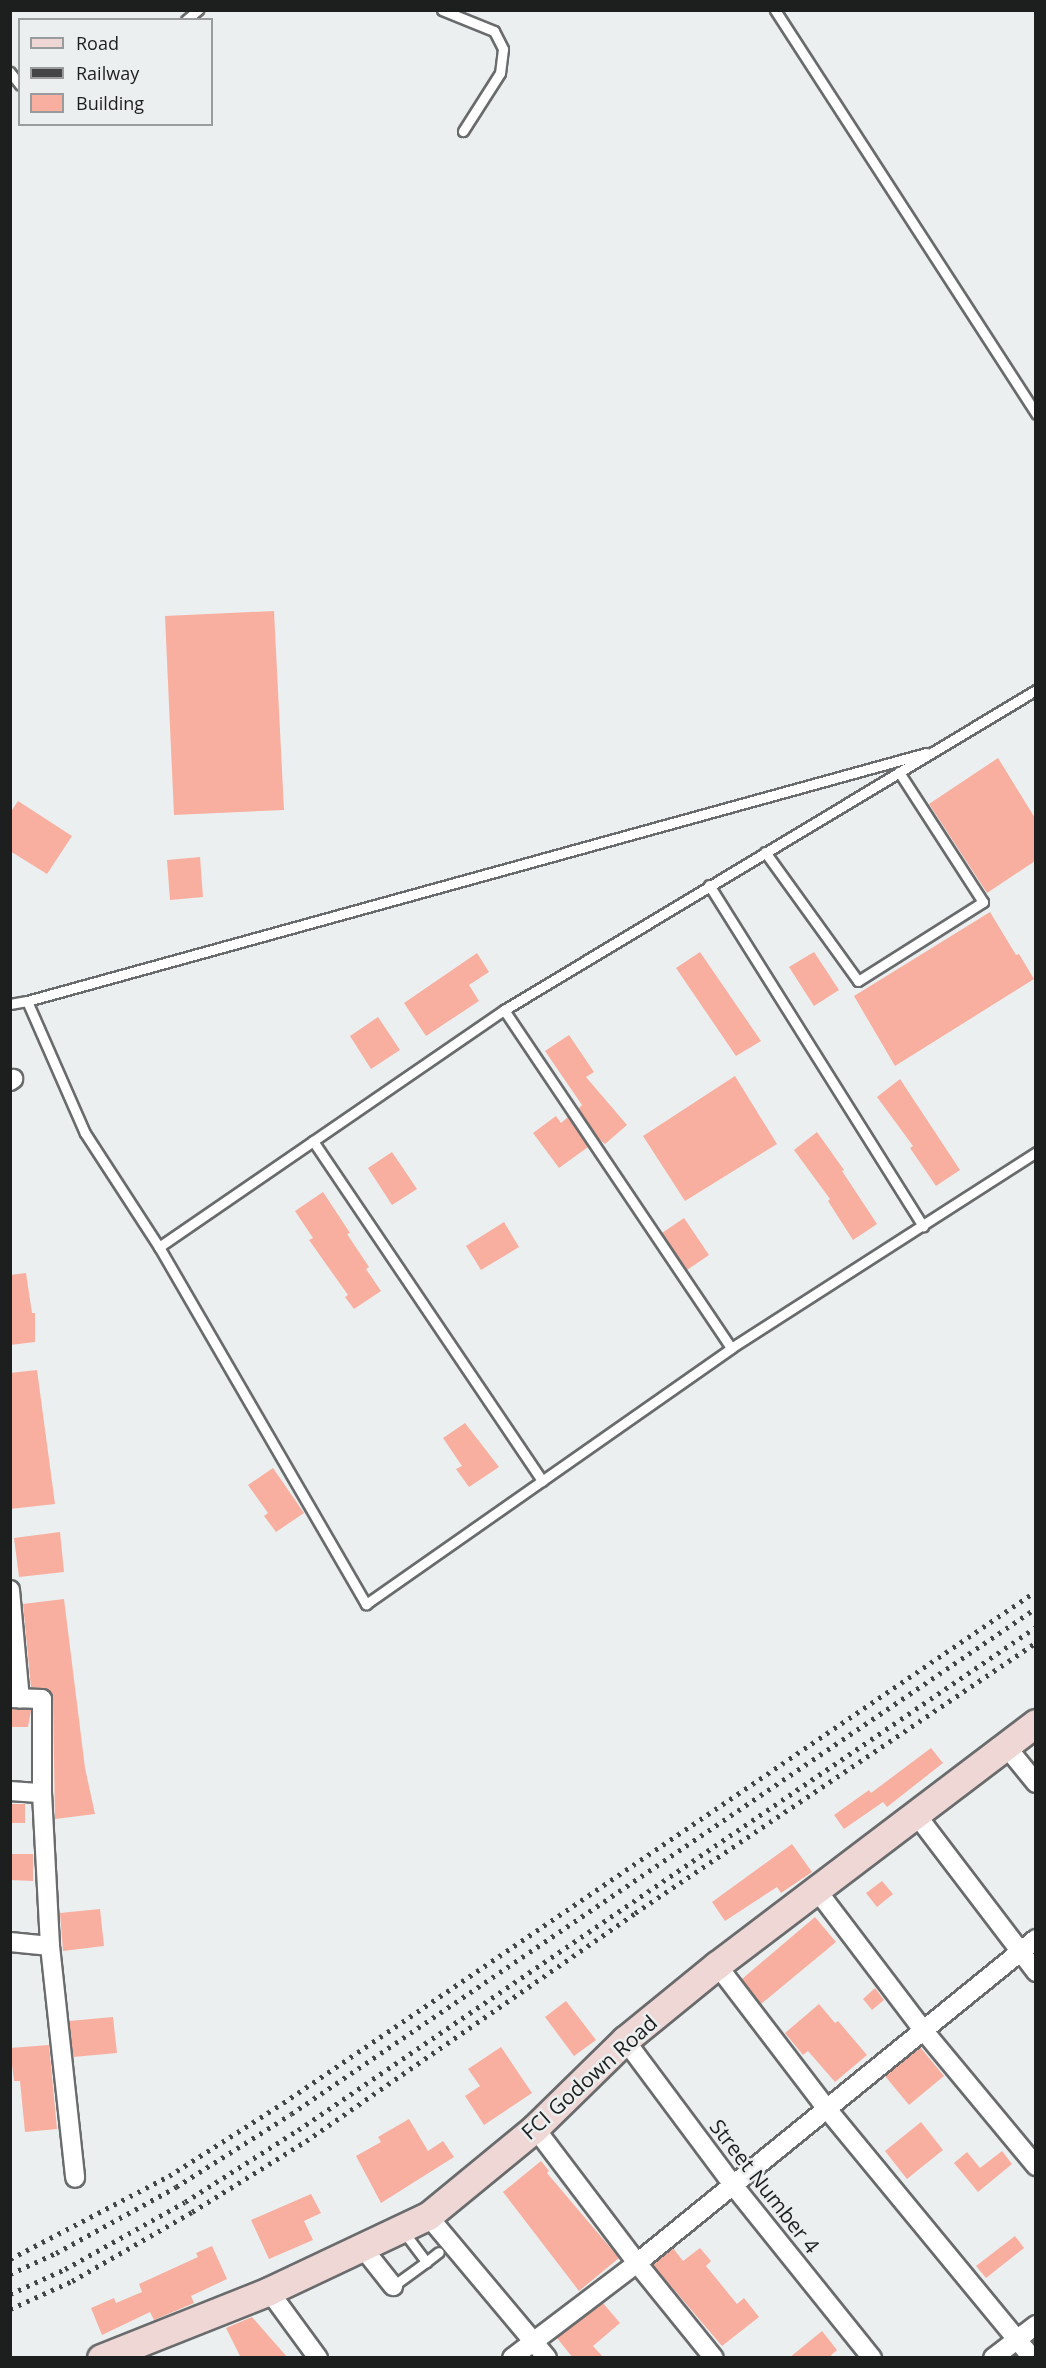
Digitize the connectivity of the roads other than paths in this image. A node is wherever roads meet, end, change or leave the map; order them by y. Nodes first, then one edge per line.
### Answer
1 (442, 10) edge
2 (775, 10) edge
3 (463, 131) dead end
4 (1035, 414) edge
5 (1035, 690) edge
6 (937, 750) junction
7 (898, 772) junction
8 (765, 852) junction
9 (709, 885) junction
10 (27, 1001) junction
11 (10, 1004) edge
12 (504, 1010) junction
13 (313, 1141) junction
14 (1035, 1152) edge
15 (923, 1226) junction
16 (159, 1247) junction
17 (731, 1348) junction
18 (542, 1481) junction
19 (10, 1590) edge
20 (15, 1698) edge
21 (1035, 1723) edge
22 (1005, 1745) junction
23 (1035, 1783) edge
24 (10, 1791) edge
25 (42, 1794) junction
26 (915, 1813) junction
27 (816, 1889) junction
28 (1035, 1939) edge
29 (10, 1942) edge
30 (50, 1946) junction
31 (1019, 1952) junction
32 (717, 1965) junction
33 (1035, 1972) edge
34 (923, 2030) junction
35 (625, 2040) junction
36 (827, 2109) junction
37 (535, 2128) junction
38 (1035, 2166) edge
39 (75, 2178) dead end
40 (733, 2185) junction
41 (428, 2216) junction
42 (401, 2229) junction
43 (362, 2247) junction
44 (440, 2252) dead end
45 (426, 2262) junction
46 (636, 2263) junction
47 (393, 2286) joint
48 (269, 2291) junction
49 (1035, 2325) edge
50 (1017, 2340) junction
51 (533, 2341) junction
52 (101, 2358) edge
53 (318, 2358) edge
54 (512, 2358) edge
55 (547, 2358) edge
56 (714, 2358) edge
57 (872, 2358) edge
58 (993, 2358) edge
59 (1032, 2358) edge

1 - 3 lane
2 - 4 lane
5 - 6 lane
6 - 7 lane
6 - 10 lane
7 - 8 lane
7 - 8 lane
8 - 9 lane
9 - 12 lane
9 - 15 lane
10 - 11 lane
10 - 16 lane
12 - 13 lane
12 - 17 lane
13 - 16 lane
13 - 18 lane
14 - 15 lane
15 - 17 lane
16 - 18 lane
17 - 18 lane
19 - 20 street
20 - 25 street
21 - 22 street, FCI Godown Road
22 - 23 street
22 - 26 street, FCI Godown Road
24 - 25 street
25 - 30 street
26 - 27 street, FCI Godown Road
26 - 31 street
27 - 32 street, FCI Godown Road
27 - 34 street
28 - 31 street
29 - 30 street
30 - 39 street
31 - 33 street
31 - 34 street
32 - 35 street, FCI Godown Road
32 - 36 street
34 - 36 street
34 - 38 street
35 - 37 street, FCI Godown Road
35 - 40 street, Street Number 4
36 - 40 street
36 - 50 street
37 - 41 street, FCI Godown Road
37 - 46 street
40 - 46 street
40 - 57 street, Street Number 4
41 - 42 street, FCI Godown Road
41 - 51 street
42 - 43 street, FCI Godown Road
42 - 45 lane
43 - 47 street
43 - 48 street, FCI Godown Road
44 - 45 lane
45 - 47 lane
46 - 51 street
46 - 56 street
48 - 52 street, FCI Godown Road
48 - 53 street
49 - 50 street
50 - 58 street
50 - 59 street
51 - 54 street
51 - 55 street

